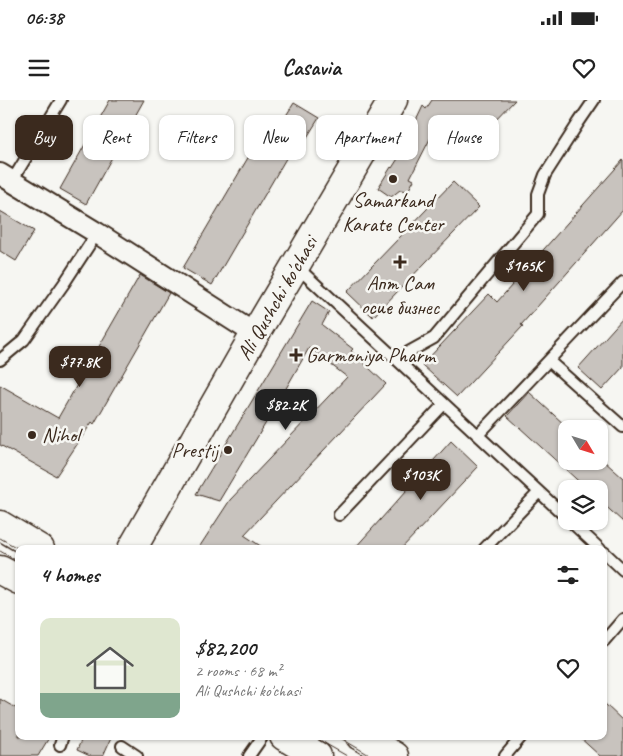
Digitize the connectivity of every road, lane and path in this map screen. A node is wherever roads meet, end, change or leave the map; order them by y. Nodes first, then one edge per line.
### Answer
1 (61, 100) edge
2 (392, 100) edge
3 (594, 100) edge
4 (6, 178) edge
5 (97, 233) junction
6 (295, 266) junction
7 (623, 282) edge
8 (256, 334) junction
9 (3, 354) edge
10 (396, 360) junction
11 (548, 361) junction
12 (444, 404) junction
13 (622, 426) edge
14 (478, 435) junction
15 (539, 492) junction
16 (558, 510) edge
17 (339, 515) dead end
18 (0, 525) edge
19 (580, 530) edge
20 (33, 545) edge
21 (134, 545) edge
22 (488, 545) edge
23 (596, 545) edge
24 (607, 555) edge
25 (0, 570) edge
26 (623, 570) edge
27 (15, 578) edge
28 (623, 619) edge
29 (607, 638) edge
30 (260, 740) edge
31 (367, 740) edge
32 (519, 740) edge
33 (122, 746) dead end
34 (137, 756) edge
35 (249, 756) edge
36 (394, 756) edge
37 (505, 756) edge

1 - 4 lane
2 - 6 main road, Ali Qushchi ko'chasi
3 - 10 lane
4 - 5 street
5 - 8 street
5 - 9 lane
6 - 8 main road, Ali Qushchi ko'chasi
6 - 10 lane
7 - 11 lane
8 - 21 main road, Ali Qushchi ko'chasi
10 - 12 lane
11 - 13 lane
11 - 14 lane
12 - 14 lane
12 - 17 lane
14 - 15 lane
15 - 16 lane
15 - 22 lane
18 - 20 main road
19 - 23 lane
24 - 26 lane
25 - 27 main road
28 - 29 lane
30 - 35 lane
31 - 36 main road
32 - 37 lane
33 - 34 lane

